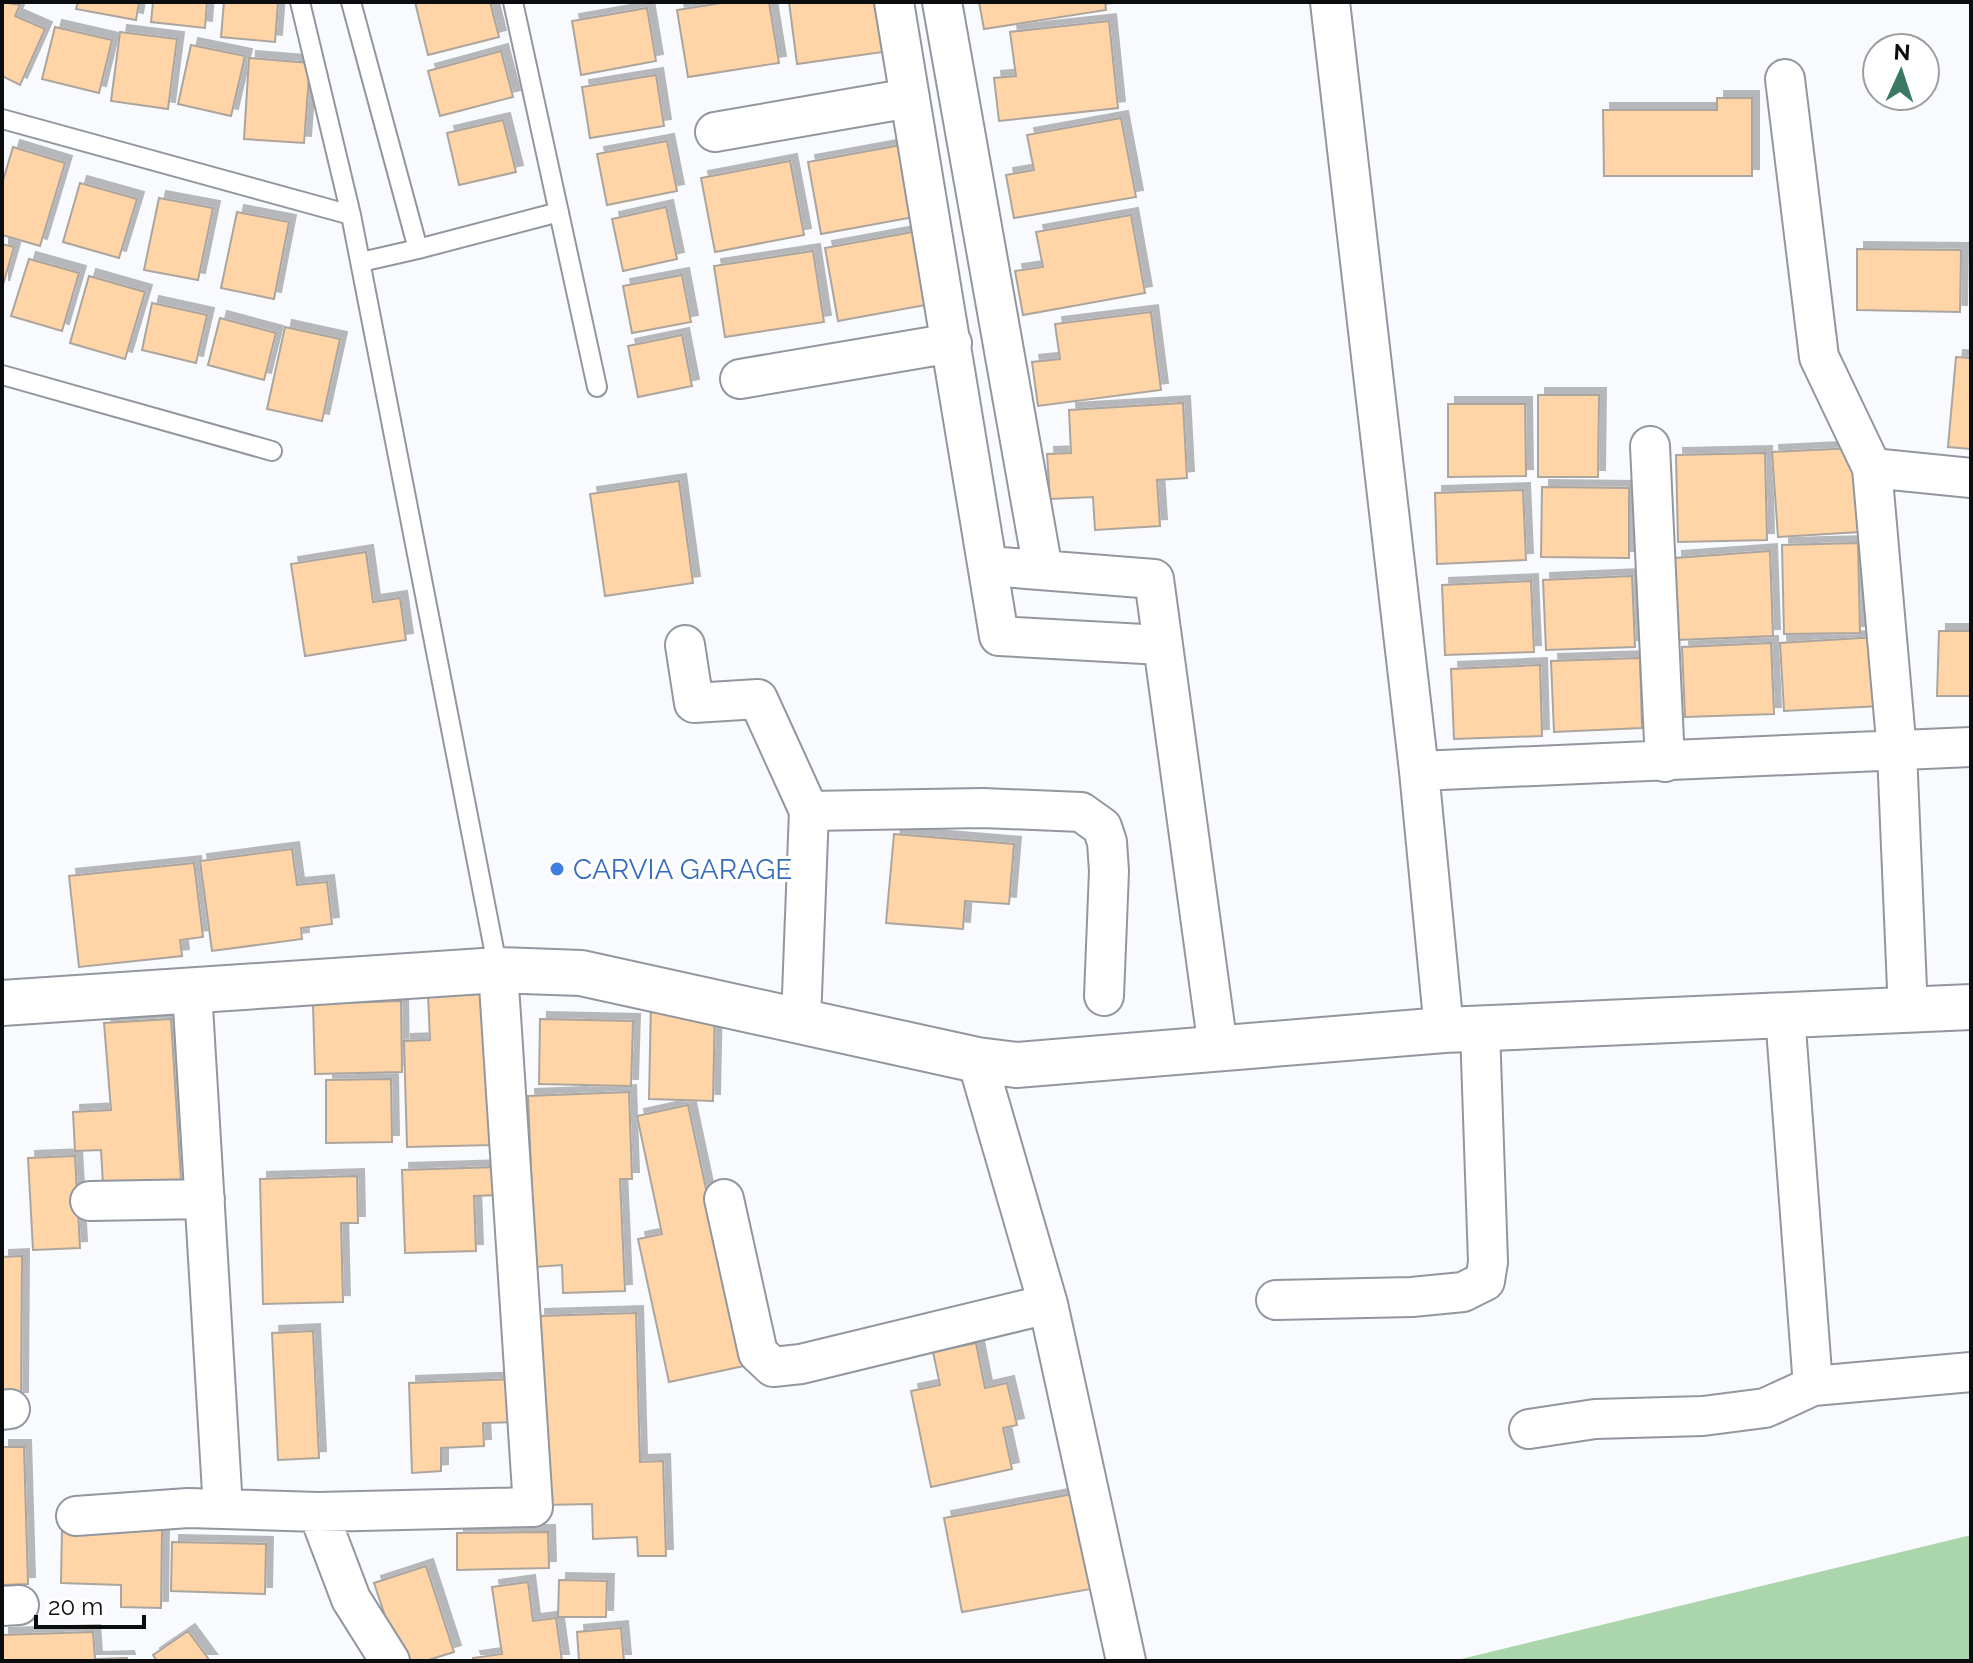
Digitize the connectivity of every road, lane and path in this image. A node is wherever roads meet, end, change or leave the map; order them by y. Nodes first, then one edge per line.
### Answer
1 (300, 2) edge
2 (351, 2) edge
3 (513, 2) edge
4 (894, 2) edge
5 (942, 2) edge
6 (1330, 2) edge
7 (1785, 79) dead end
8 (910, 98) junction
9 (2, 119) edge
10 (715, 132) dead end
11 (559, 212) junction
12 (351, 215) junction
13 (418, 249) junction
14 (361, 262) junction
15 (952, 343) junction
16 (2, 375) edge
17 (740, 379) dead end
18 (597, 387) dead end
19 (1650, 446) dead end
20 (272, 451) dead end
21 (1872, 468) junction
22 (1971, 478) edge
23 (989, 566) junction
24 (1043, 570) junction
25 (685, 645) dead end
26 (1162, 645) junction
27 (1971, 747) edge
28 (1897, 752) junction
29 (1665, 762) junction
30 (1419, 771) junction
31 (809, 811) junction
32 (498, 970) junction
33 (192, 990) junction
34 (1104, 996) dead end
35 (2, 1003) edge
36 (1971, 1007) edge
37 (1908, 1012) junction
38 (1785, 1015) junction
39 (801, 1021) junction
40 (1462, 1030) junction
41 (1218, 1048) junction
42 (977, 1060) junction
43 (205, 1199) junction
44 (724, 1199) dead end
45 (90, 1201) dead end
46 (1276, 1300) dead end
47 (1048, 1304) junction
48 (1971, 1372) edge
49 (1813, 1386) junction
50 (1529, 1429) dead end
51 (223, 1509) junction
52 (318, 1512) junction
53 (76, 1516) dead end
54 (390, 1661) edge
55 (1126, 1661) edge

1 - 12 lane
2 - 13 lane
3 - 11 lane
4 - 8 street
5 - 24 street
6 - 30 street
7 - 21 street
8 - 10 street
8 - 15 street
9 - 12 lane
11 - 13 lane
11 - 18 lane
12 - 14 lane
13 - 14 lane
14 - 32 lane
15 - 17 street
15 - 23 street
16 - 20 lane
19 - 29 street
21 - 22 street
21 - 28 street
23 - 24 street
23 - 26 street
24 - 26 street
25 - 31 street
26 - 41 street
27 - 28 street
28 - 29 street
28 - 37 street
29 - 30 street
30 - 40 street
31 - 34 street
31 - 39 street
32 - 33 street
32 - 39 street
32 - 52 street
33 - 35 street
33 - 43 street
36 - 37 street
37 - 38 street
38 - 40 street
38 - 49 street
39 - 42 street
40 - 41 street
40 - 46 street
41 - 42 street
42 - 47 street
43 - 45 street
43 - 51 street
44 - 47 street
47 - 55 street
48 - 49 street
49 - 50 street
51 - 52 street
51 - 53 street
52 - 54 street

